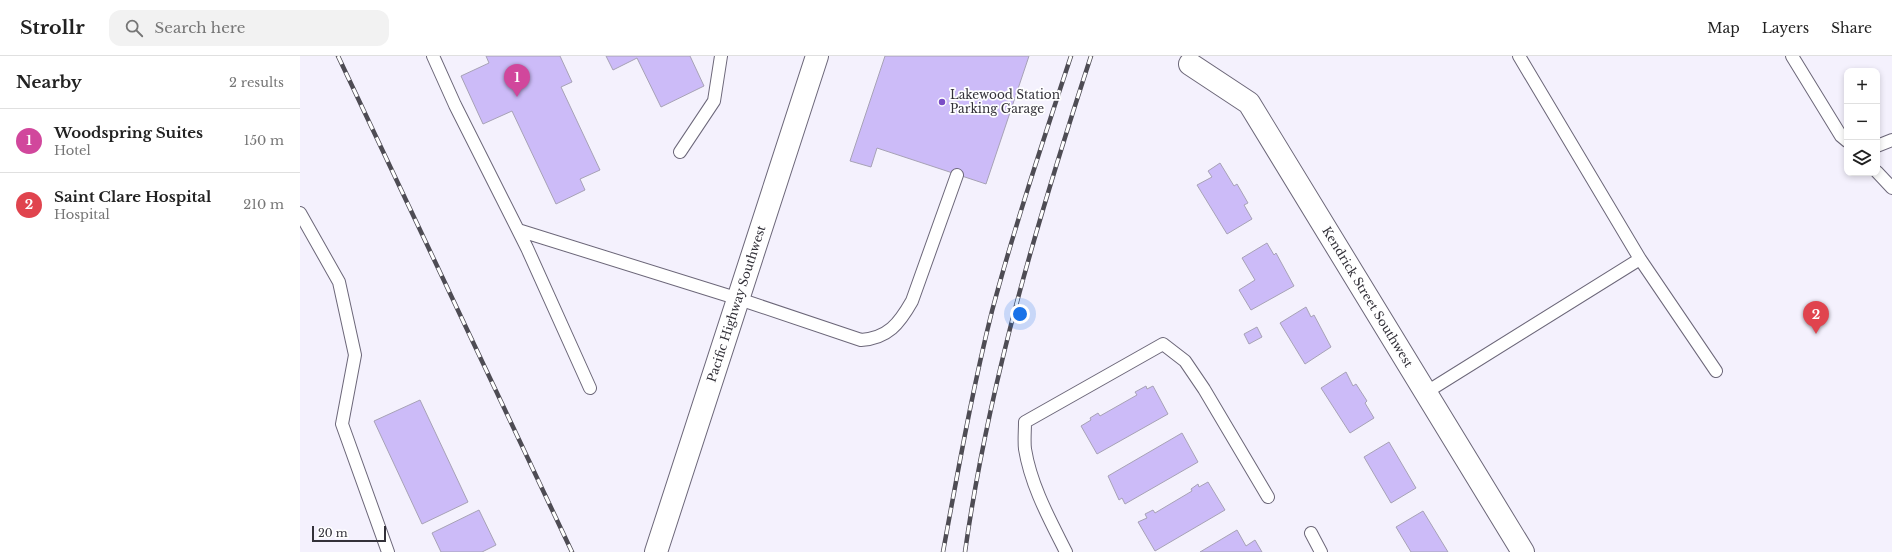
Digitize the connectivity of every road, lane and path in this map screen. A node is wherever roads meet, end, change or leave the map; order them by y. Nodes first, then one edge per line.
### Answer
1 (433, 56) edge
2 (721, 56) edge
3 (817, 56) edge
4 (1519, 56) edge
5 (1792, 56) edge
6 (1194, 59) edge
7 (1845, 140) edge
8 (1892, 140) edge
9 (1880, 145) edge
10 (680, 152) dead end
11 (957, 175) dead end
12 (1880, 175) edge
13 (1892, 188) edge
14 (300, 213) edge
15 (518, 230) junction
16 (1640, 259) junction
17 (739, 299) junction
18 (1716, 371) dead end
19 (590, 388) dead end
20 (1425, 393) junction
21 (1268, 497) dead end
22 (1311, 533) dead end
23 (388, 552) edge
24 (656, 552) edge
25 (1066, 552) edge
26 (1321, 552) edge
27 (1523, 552) edge

1 - 15 lane
2 - 10 lane
3 - 17 street, Pacific Highway Southwest
4 - 16 lane
5 - 7 lane
6 - 20 street, Kendrick Street Southwest
8 - 9 lane
11 - 17 lane
12 - 13 lane
14 - 23 lane
15 - 17 lane
15 - 19 lane
16 - 18 lane
16 - 20 lane
17 - 24 street, Pacific Highway Southwest
20 - 27 street, Kendrick Street Southwest
21 - 25 lane
22 - 26 lane

